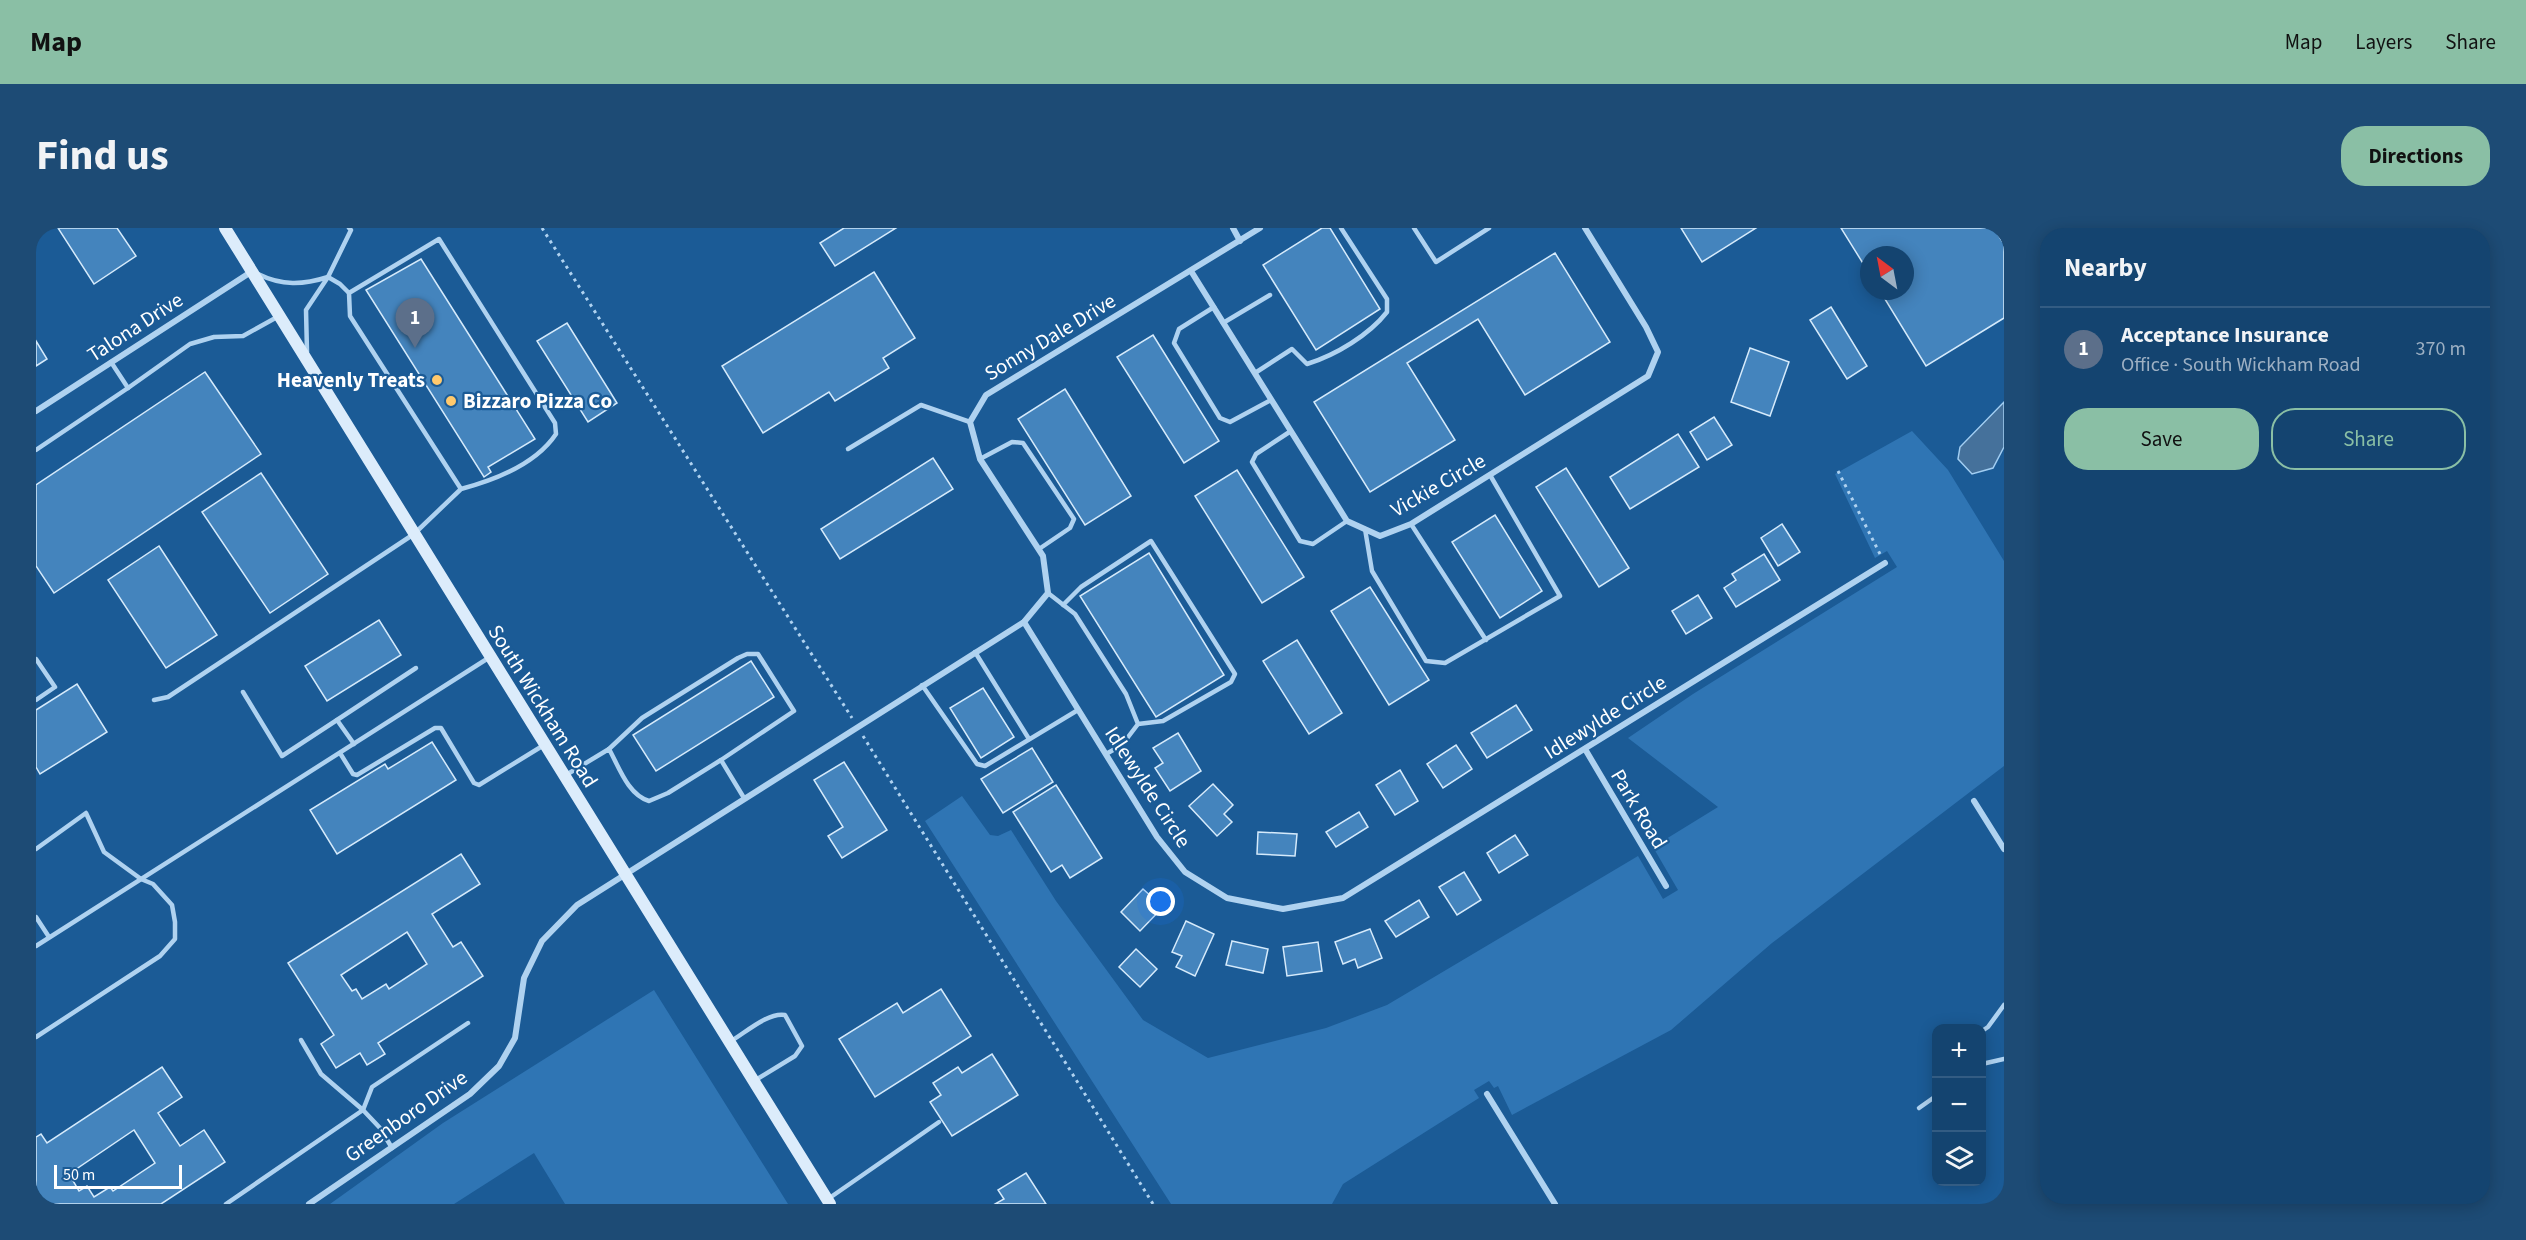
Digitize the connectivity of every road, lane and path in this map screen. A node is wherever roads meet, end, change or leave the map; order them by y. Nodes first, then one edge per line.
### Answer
1 (225, 228) edge
2 (349, 228) edge
3 (542, 228) edge
4 (1233, 228) edge
5 (1260, 228) edge
6 (1341, 228) edge
7 (1414, 228) edge
8 (1489, 228) edge
9 (1585, 228) edge
10 (1240, 241) junction
11 (252, 271) junction
12 (1191, 271) junction
13 (328, 277) junction
14 (349, 293) junction
15 (1270, 295) dead end
16 (1214, 307) junction
17 (280, 316) junction
18 (1223, 323) junction
19 (307, 360) junction
20 (111, 362) junction
21 (1255, 374) junction
22 (128, 388) junction
23 (1271, 399) junction
24 (36, 411) edge
25 (970, 422) junction
26 (1291, 431) junction
27 (848, 449) dead end
28 (36, 450) edge
29 (980, 459) junction
30 (1838, 471) dead end
31 (1490, 475) junction
32 (461, 489) junction
33 (1347, 521) junction
34 (1411, 524) junction
35 (1365, 529) junction
36 (414, 534) junction
37 (1039, 549) junction
38 (1884, 564) joint
39 (1048, 592) junction
40 (1063, 605) junction
41 (1024, 622) junction
42 (1486, 640) junction
43 (975, 652) junction
44 (490, 657) junction
45 (36, 660) edge
46 (416, 668) dead end
47 (922, 685) junction
48 (243, 692) dead end
49 (36, 700) edge
50 (154, 700) dead end
51 (1078, 710) junction
52 (337, 720) junction
53 (1138, 724) junction
54 (857, 726) junction
55 (1029, 739) junction
56 (354, 744) junction
57 (544, 745) junction
58 (609, 749) junction
59 (1584, 749) junction
60 (340, 753) junction
61 (1106, 754) junction
62 (721, 760) junction
63 (564, 777) junction
64 (744, 798) junction
65 (1974, 801) dead end
66 (36, 849) edge
67 (2004, 849) edge
68 (624, 874) junction
69 (141, 879) junction
70 (1666, 886) dead end
71 (36, 917) edge
72 (50, 937) junction
73 (36, 946) edge
74 (2004, 1005) edge
75 (468, 1023) dead end
76 (1986, 1028) edge
77 (36, 1037) edge
78 (301, 1040) dead end
79 (729, 1043) junction
80 (2004, 1059) edge
81 (1986, 1063) edge
82 (754, 1082) junction
83 (1487, 1094) dead end
84 (1932, 1099) edge
85 (1919, 1108) dead end
86 (363, 1110) junction
87 (939, 1122) dead end
88 (393, 1148) junction
89 (828, 1202) edge
90 (226, 1204) edge
91 (309, 1204) edge
92 (1153, 1204) edge
93 (1556, 1204) edge

1 - 11 main road, South Wickham Road
2 - 13 lane
3 - 54 path
4 - 10 street
5 - 10 street, Sonny Dale Drive
6 - 21 lane
7 - 8 lane
9 - 31 street, Vickie Circle
10 - 12 street, Sonny Dale Drive
11 - 13 lane
11 - 17 main road, South Wickham Road
11 - 20 street, Talona Drive
12 - 16 street
12 - 25 street, Sonny Dale Drive
13 - 14 lane
13 - 19 lane
14 - 32 lane
14 - 32 lane
15 - 18 lane
16 - 18 street
16 - 23 lane
17 - 19 main road, South Wickham Road
17 - 22 lane
18 - 21 street
19 - 36 main road, South Wickham Road
20 - 22 lane
20 - 24 street, Talona Drive
21 - 23 street
22 - 28 lane
23 - 26 street
25 - 27 lane
25 - 29 street
26 - 33 street
26 - 33 lane
29 - 37 street
29 - 37 lane
30 - 38 path
31 - 34 street, Vickie Circle
31 - 42 lane
32 - 36 lane
33 - 35 street, Vickie Circle
34 - 35 street, Vickie Circle
34 - 42 lane
35 - 42 lane
36 - 44 main road, South Wickham Road
36 - 50 lane
37 - 39 street
38 - 59 street, Idlewylde Circle
39 - 40 lane
39 - 41 street
40 - 53 lane
40 - 53 lane
41 - 43 street
41 - 51 street, Idlewylde Circle
43 - 47 street
43 - 55 lane
44 - 56 lane
44 - 57 main road, South Wickham Road
45 - 49 lane
46 - 52 lane
47 - 54 street
47 - 55 lane
48 - 52 lane
51 - 55 lane
51 - 61 street, Idlewylde Circle
52 - 56 lane
53 - 61 lane
54 - 64 street
54 - 92 path
56 - 60 lane
57 - 60 lane
57 - 63 main road, South Wickham Road
58 - 62 lane
58 - 62 lane
58 - 63 lane
59 - 61 street, Idlewylde Circle
59 - 70 street, Park Road
60 - 69 lane
62 - 64 lane
63 - 68 main road, South Wickham Road
64 - 68 street
65 - 67 street
66 - 69 lane
68 - 79 main road, South Wickham Road
68 - 88 street, Greenboro Drive
69 - 72 lane
69 - 77 lane
71 - 72 lane
72 - 73 lane
74 - 76 lane
75 - 86 lane
78 - 86 lane
79 - 82 main road, South Wickham Road
79 - 82 lane
80 - 81 lane
82 - 89 main road, South Wickham Road
83 - 93 street
84 - 85 lane
86 - 88 lane
86 - 90 lane
87 - 89 lane
88 - 91 street, Greenboro Drive

